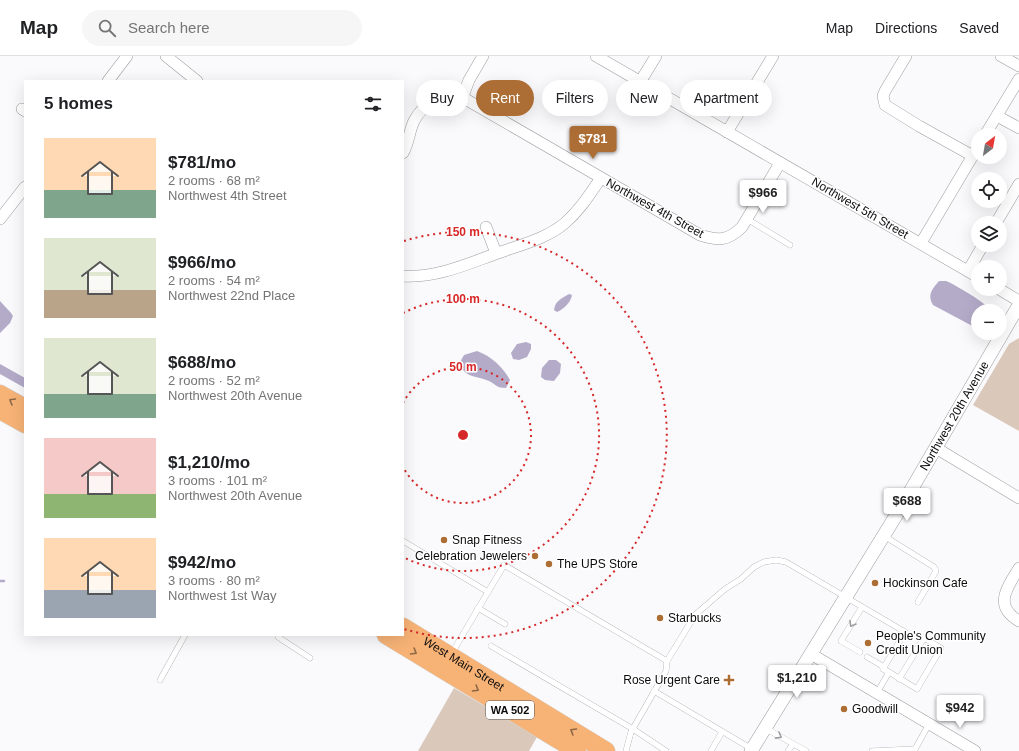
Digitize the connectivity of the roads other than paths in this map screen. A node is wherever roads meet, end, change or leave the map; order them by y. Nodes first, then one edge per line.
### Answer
1 (127, 56) edge
2 (166, 56) edge
3 (483, 56) edge
4 (596, 56) edge
5 (656, 56) edge
6 (773, 56) edge
7 (906, 56) edge
8 (1001, 56) edge
9 (1019, 66) edge
10 (1019, 79) edge
11 (109, 80) edge
12 (196, 80) edge
13 (637, 80) edge
14 (641, 80) edge
15 (468, 83) edge
16 (672, 100) edge
17 (468, 101) edge
18 (417, 116) edge
19 (997, 116) junction
20 (989, 128) edge
21 (1019, 128) edge
22 (727, 132) junction
23 (971, 150) edge
24 (404, 151) edge
25 (971, 159) edge
26 (780, 163) junction
27 (601, 178) junction
28 (1019, 184) edge
29 (23, 193) edge
30 (1000, 216) edge
31 (0, 219) edge
32 (747, 219) junction
33 (486, 227) dead end
34 (920, 243) junction
35 (790, 245) dead end
36 (979, 252) edge
37 (496, 253) junction
38 (968, 271) junction
39 (971, 273) edge
40 (404, 276) edge
41 (1007, 294) edge
42 (1019, 301) edge
43 (1019, 305) edge
44 (0, 394) edge
45 (24, 407) edge
46 (0, 410) edge
47 (24, 423) edge
48 (936, 448) junction
49 (1019, 498) edge
50 (884, 536) junction
51 (404, 542) edge
52 (1019, 568) edge
53 (488, 592) junction
54 (845, 597) junction
55 (918, 602) dead end
56 (862, 607) junction
57 (478, 608) junction
58 (1019, 621) edge
59 (505, 624) dead end
60 (404, 629) edge
61 (184, 636) edge
62 (278, 636) edge
63 (388, 636) edge
64 (491, 646) dead end
65 (860, 652) dead end
66 (811, 654) junction
67 (867, 657) dead end
68 (310, 658) dead end
69 (667, 661) junction
70 (446, 662) junction
71 (884, 667) junction
72 (889, 672) junction
73 (900, 679) junction
74 (160, 680) dead end
75 (654, 691) junction
76 (877, 693) junction
77 (929, 724) junction
78 (765, 728) junction
79 (633, 729) junction
80 (722, 732) junction
81 (793, 744) junction
82 (751, 750) edge
83 (915, 750) edge
84 (578, 751) edge
85 (606, 751) edge
86 (626, 751) edge
87 (666, 751) edge
88 (711, 751) edge
89 (788, 751) edge
90 (806, 751) edge
91 (872, 751) edge
92 (976, 751) edge

1 - 11 street
2 - 12 street
3 - 15 street
4 - 13 street, Northwest 5th Street
5 - 14 street
6 - 22 street
7 - 23 street
8 - 9 street
10 - 19 street
16 - 22 street, Northwest 5th Street
17 - 27 street, Northwest 4th Street
18 - 24 street
19 - 20 street
19 - 21 street
22 - 26 street, Northwest 5th Street
25 - 34 street
26 - 32 street
26 - 34 street, Northwest 5th Street
27 - 32 street, Northwest 4th Street
27 - 37 street
28 - 30 street
29 - 31 street
32 - 35 lane
33 - 37 street
34 - 38 street, Northwest 5th Street
36 - 38 street
37 - 40 street
38 - 39 street, Northwest 5th Street
41 - 42 street
43 - 48 street, Northwest 20th Avenue
45 -> 44 highway
46 - 47 highway
48 - 49 street
48 - 50 street, Northwest 20th Avenue
50 - 54 street, Northwest 20th Avenue
50 - 55 lane
51 - 53 lane
52 - 58 street
53 - 57 lane
53 - 69 lane
54 - 56 lane
54 - 66 street, Northwest 20th Avenue
54 - 69 lane
56 -> 65 lane
56 - 71 lane
57 - 59 lane
57 - 70 lane
60 - 70 highway, West Main Street / WA 502
61 - 74 lane
62 - 68 lane
63 -> 70 highway, West Main Street / WA 502
64 - 79 lane
66 - 76 street
66 - 78 street, Northwest 20th Avenue
67 - 71 lane
69 - 75 lane
70 -> 84 highway, West Main Street / WA 502
85 -> 70 highway, West Main Street / WA 502
71 - 72 lane
72 - 73 lane
72 - 76 lane
73 - 73 lane
75 - 79 lane
75 - 80 lane
76 - 77 street
77 - 83 lane
77 - 92 street
78 -> 81 lane
78 - 82 street, Northwest 20th Avenue
79 - 86 lane
79 - 87 lane
80 - 82 lane
80 - 88 lane
81 - 89 lane
81 - 90 lane
83 - 91 lane

